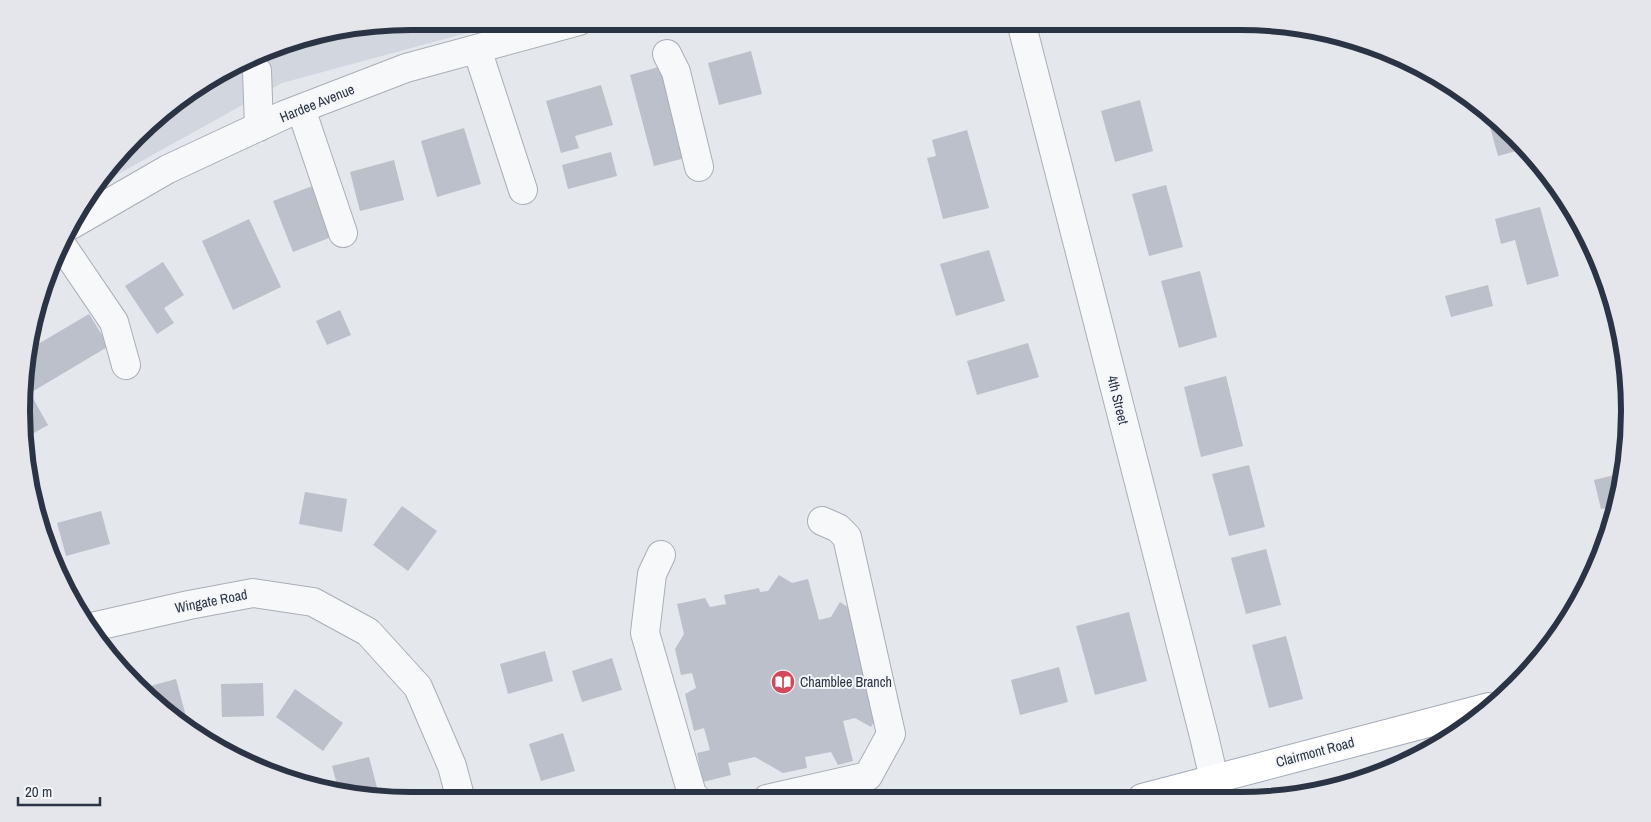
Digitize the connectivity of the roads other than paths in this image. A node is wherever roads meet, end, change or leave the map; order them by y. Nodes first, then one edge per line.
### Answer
1 (546, 30) edge
2 (1023, 30) edge
3 (477, 49) junction
4 (667, 54) dead end
5 (257, 71) dead end
6 (301, 109) junction
7 (259, 127) junction
8 (699, 167) dead end
9 (523, 190) dead end
10 (82, 219) edge
11 (343, 232) dead end
12 (65, 250) edge
13 (126, 364) dead end
14 (822, 521) dead end
15 (661, 555) dead end
16 (96, 625) edge
17 (1475, 711) edge
18 (1214, 778) junction
19 (459, 792) edge
20 (691, 792) edge
21 (814, 792) edge
22 (1165, 792) edge

1 - 3 street, Hardee Avenue
2 - 18 street, 4th Street
3 - 6 street, Hardee Avenue
3 - 9 street
4 - 8 street
5 - 7 street
6 - 7 street, Hardee Avenue
6 - 11 street
7 - 10 street, Hardee Avenue
12 - 13 street
14 - 21 street
15 - 20 street
16 - 19 street, Wingate Road
17 - 18 main road, Clairmont Road
18 - 22 main road, Clairmont Road

